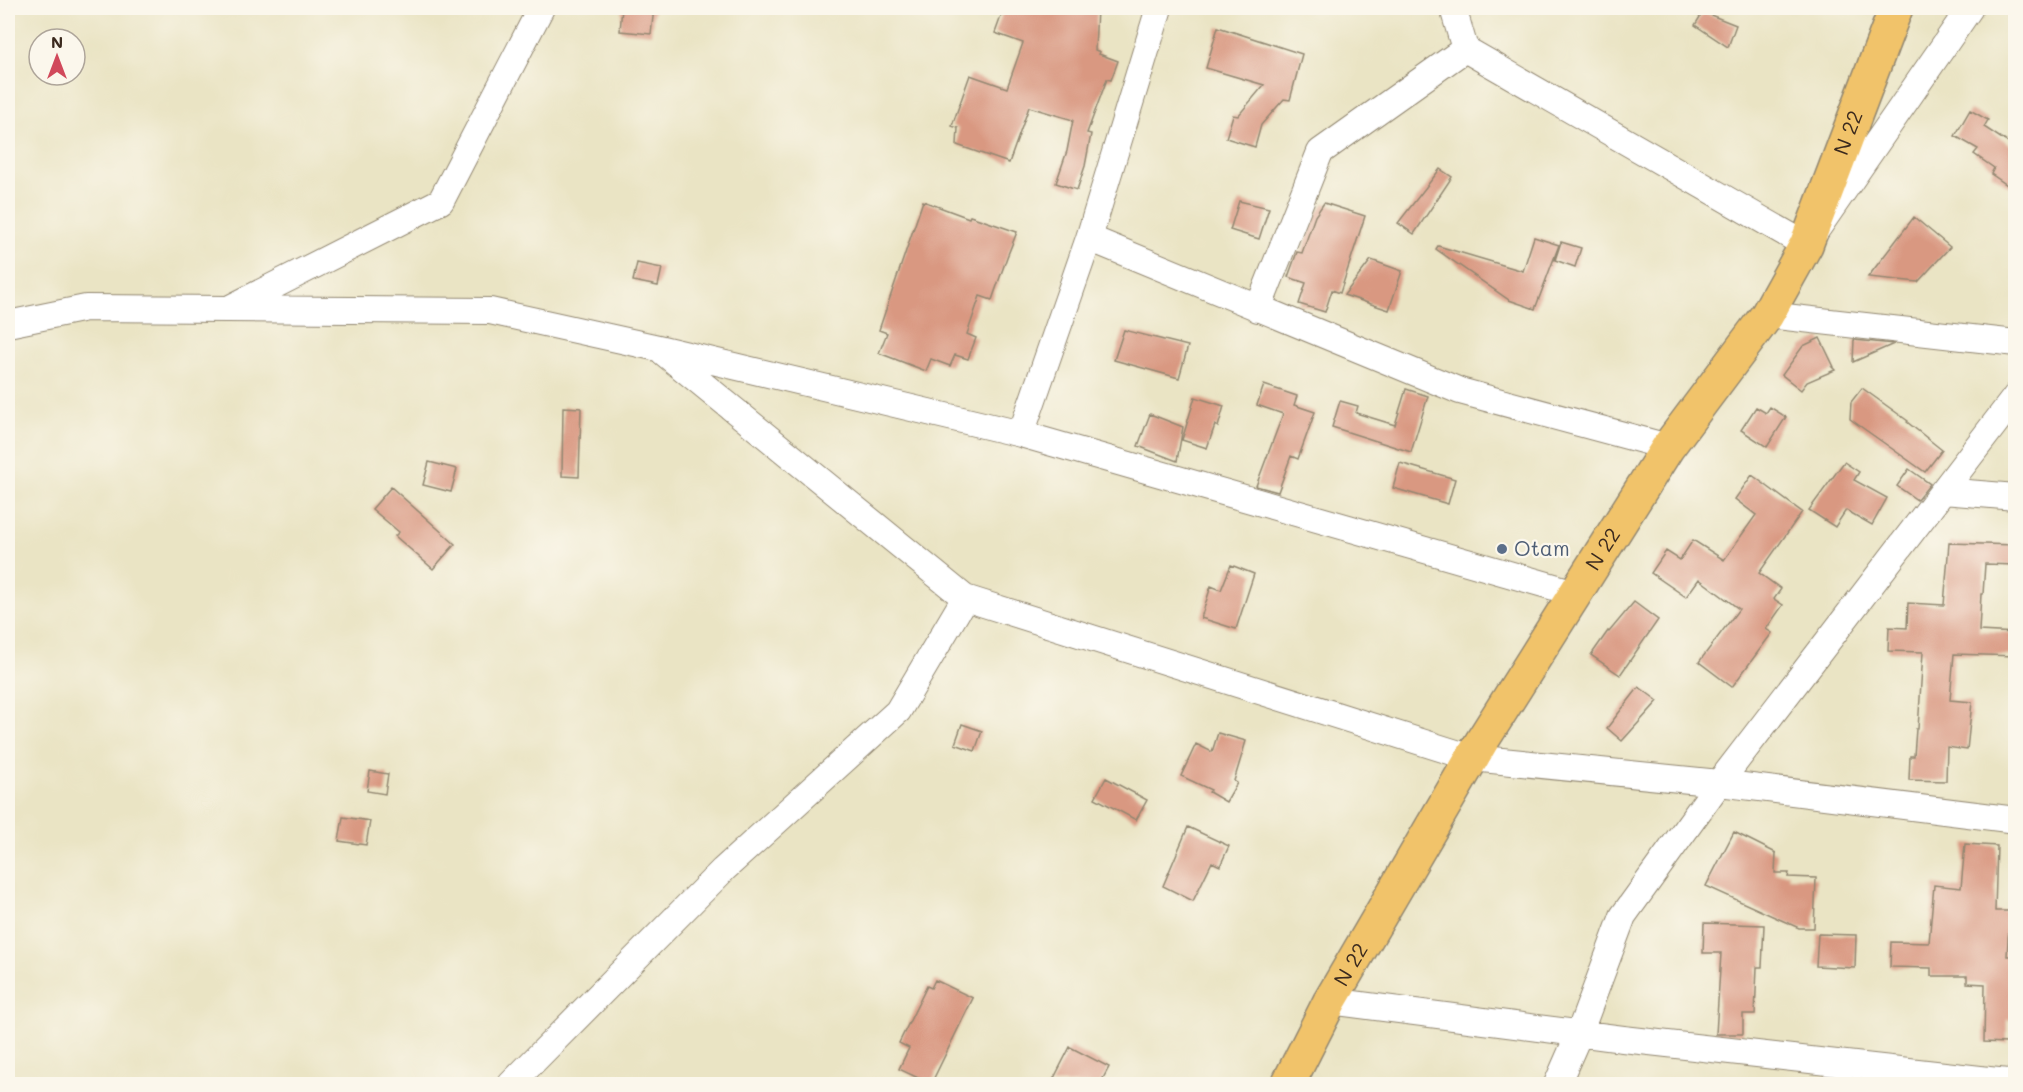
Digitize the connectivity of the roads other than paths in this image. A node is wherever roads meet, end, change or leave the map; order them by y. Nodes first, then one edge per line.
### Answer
1 (541, 8) edge
2 (1159, 8) edge
3 (1453, 8) edge
4 (1896, 8) edge
5 (1970, 8) edge
6 (1465, 49) junction
7 (1089, 238) junction
8 (1806, 245) junction
9 (228, 309) junction
10 (1258, 309) junction
11 (1767, 315) junction
12 (8, 324) edge
13 (2016, 343) edge
14 (658, 348) junction
15 (2016, 396) edge
16 (1022, 434) junction
17 (1668, 447) junction
18 (1944, 491) junction
19 (2016, 497) edge
20 (1575, 593) junction
21 (965, 598) junction
22 (1472, 758) junction
23 (1719, 783) junction
24 (2016, 820) edge
25 (1330, 1001) junction
26 (1579, 1034) junction
27 (2016, 1083) edge
28 (511, 1084) edge
29 (1288, 1084) edge
30 (1557, 1084) edge

1 - 9 street
2 - 7 street
3 - 6 street
4 - 8 main road, N 22 / N 22
5 - 8 street
6 - 8 street
6 - 10 street
7 - 10 street
7 - 16 street
8 - 11 main road, N 22 / N 22
9 - 12 street
9 - 14 street
10 - 17 street
11 - 13 street
11 - 17 main road, N 22 / N 22
14 - 16 street
14 - 21 street
15 - 18 street
16 - 20 street
17 - 20 main road, N 22 / N 22
18 - 19 street
18 - 23 street
20 - 22 main road, N 22 / N 22
21 - 22 street
21 - 28 street
22 - 23 street
22 - 25 main road, N 22 / N 22
23 - 24 street
23 - 26 street
25 - 26 street
25 - 29 main road, N 22 / N 22
26 - 27 street
26 - 30 street

